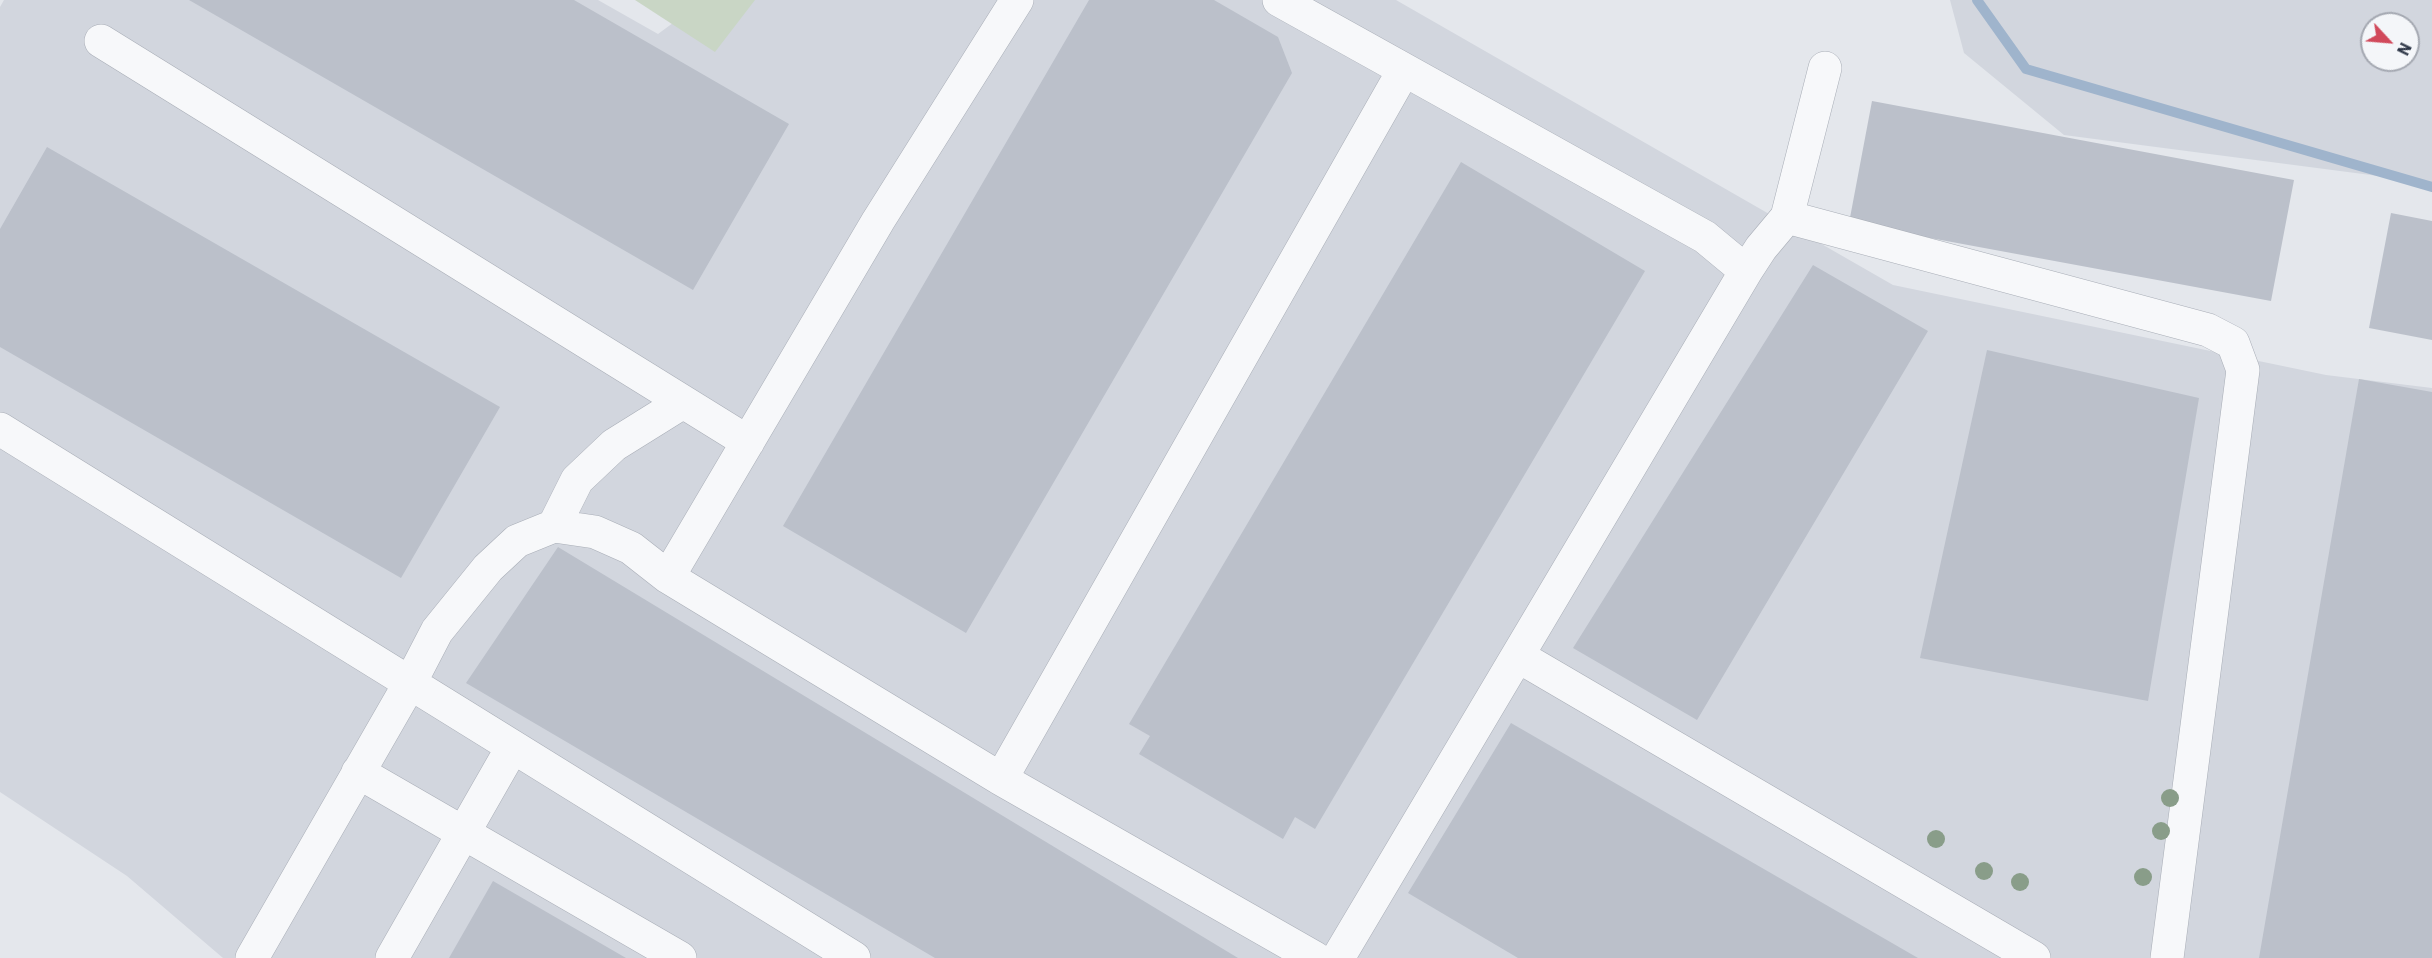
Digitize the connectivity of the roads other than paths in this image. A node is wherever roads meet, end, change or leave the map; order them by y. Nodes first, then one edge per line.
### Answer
1 (1017, 0) edge
2 (1279, 0) edge
3 (101, 41) dead end
4 (1825, 68) dead end
5 (1404, 70) junction
6 (1787, 217) junction
7 (1746, 271) junction
8 (682, 402) junction
9 (0, 429) edge
10 (748, 442) junction
11 (554, 526) junction
12 (668, 577) junction
13 (1518, 656) junction
14 (410, 683) junction
15 (512, 748) junction
16 (358, 772) junction
17 (1001, 779) junction
18 (464, 832) junction
19 (841, 955) edge
20 (252, 958) edge
21 (392, 958) edge
22 (680, 958) edge
23 (1315, 958) edge
24 (1338, 958) edge
25 (2034, 958) edge
26 (2167, 958) edge

1 - 10 lane
2 - 5 lane
3 - 8 lane
4 - 6 lane
5 - 7 lane
5 - 17 lane
6 - 7 lane
6 - 26 lane
7 - 13 lane
8 - 10 lane
8 - 11 lane
9 - 14 lane
10 - 12 lane
11 - 12 lane
11 - 14 lane
12 - 17 lane
13 - 24 lane
13 - 25 lane
14 - 15 lane
14 - 16 lane
15 - 18 lane
15 - 19 lane
16 - 18 lane
16 - 20 lane
17 - 23 lane
18 - 21 lane
18 - 22 lane

